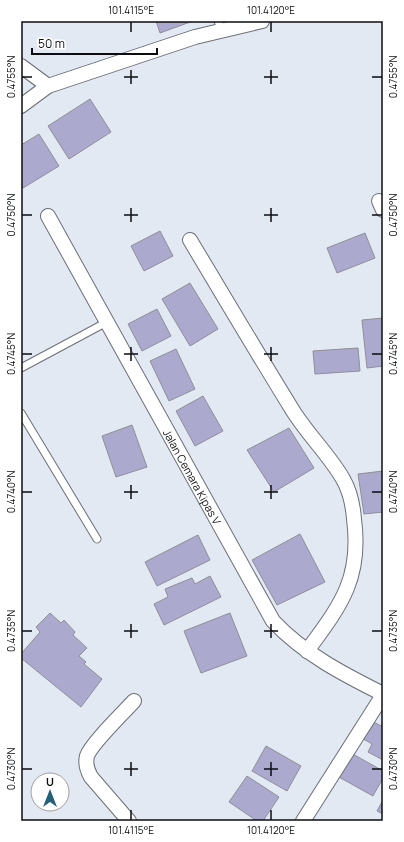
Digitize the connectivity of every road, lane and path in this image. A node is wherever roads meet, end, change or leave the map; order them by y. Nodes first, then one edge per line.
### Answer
1 (262, 21) edge
2 (219, 25) edge
3 (21, 66) edge
4 (48, 86) junction
5 (21, 106) edge
6 (48, 216) dead end
7 (190, 240) dead end
8 (107, 322) junction
9 (21, 368) edge
10 (21, 413) edge
11 (97, 539) dead end
12 (307, 651) junction
13 (383, 695) edge
14 (134, 701) dead end
15 (129, 821) edge
16 (303, 821) edge

1 - 2 street
2 - 4 street
3 - 4 street
4 - 5 street
6 - 8 street, Jalan Cemara Kipas V
7 - 12 street
8 - 9 lane
8 - 12 street, Jalan Cemara Kipas V
10 - 11 lane
12 - 13 street, Jalan Cemara Kipas V
13 - 16 street
14 - 15 street

